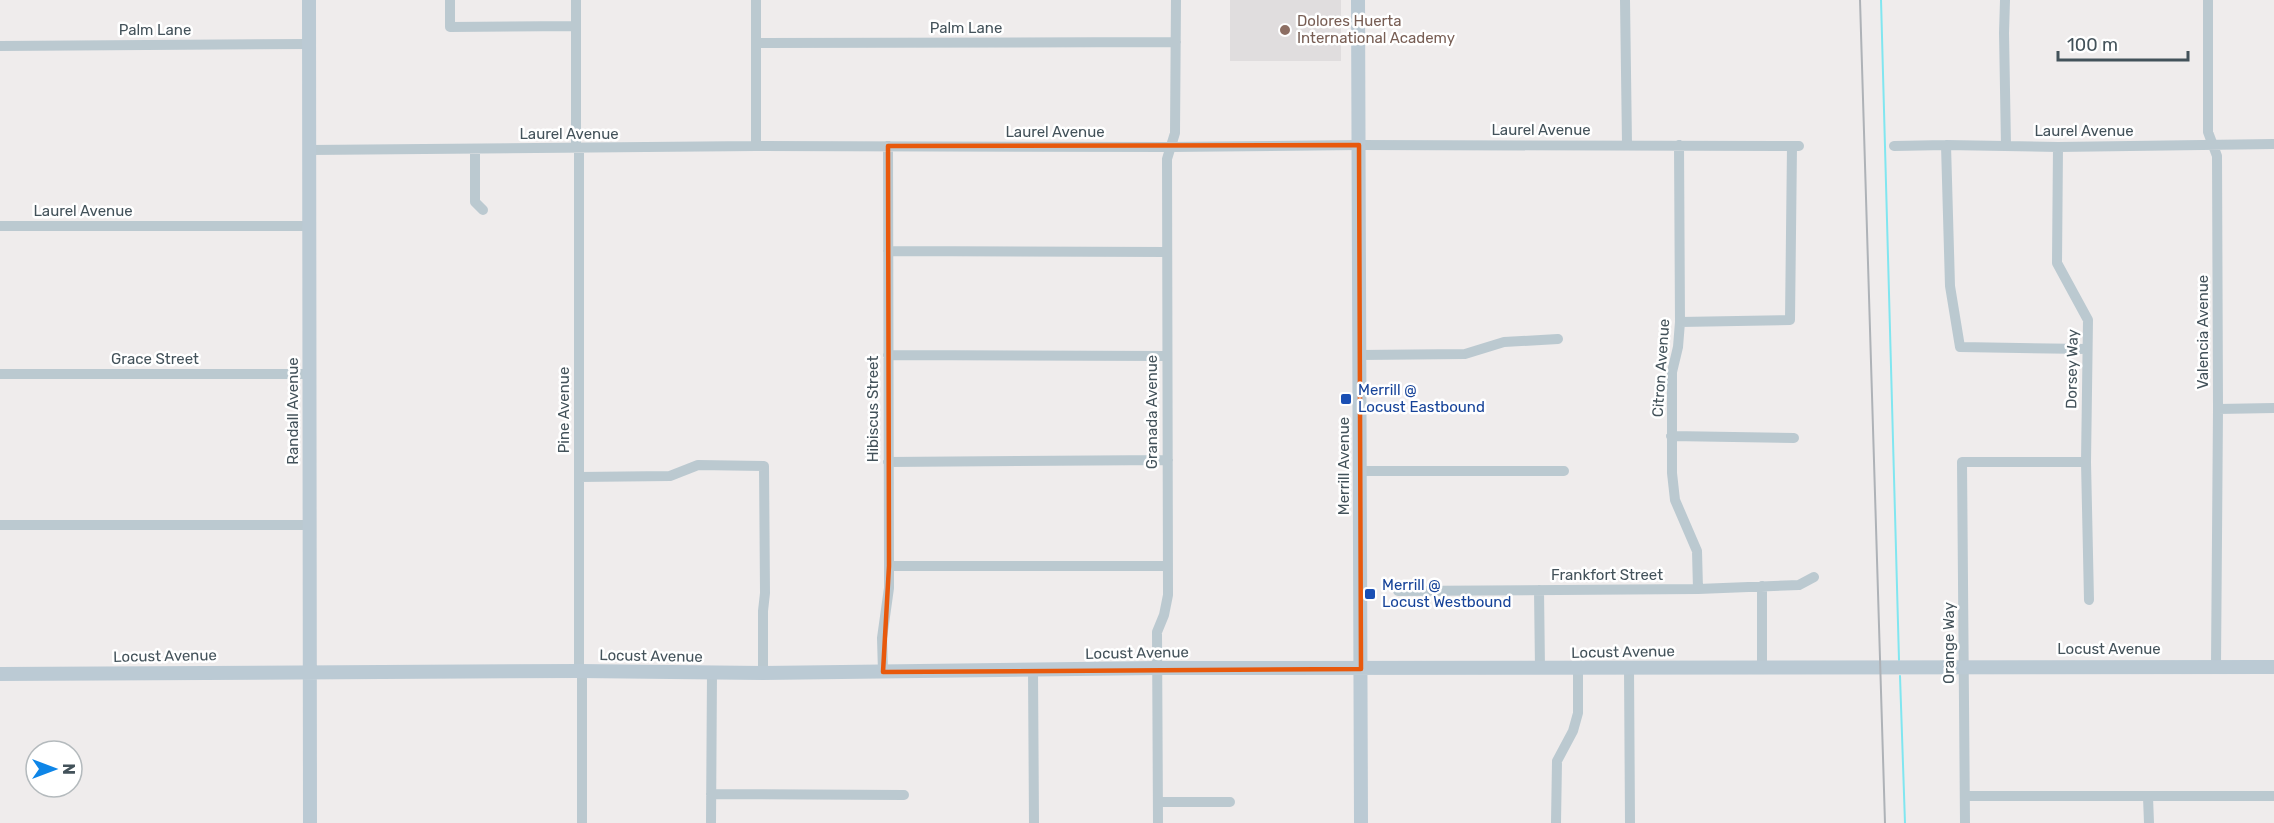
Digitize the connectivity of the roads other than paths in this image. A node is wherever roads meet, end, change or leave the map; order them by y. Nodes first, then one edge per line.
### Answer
1 (309, 0) edge
2 (450, 0) edge
3 (576, 0) edge
4 (756, 0) edge
5 (1176, 0) edge
6 (1358, 0) edge
7 (1625, 0) edge
8 (2005, 0) edge
9 (2208, 0) edge
10 (576, 26) junction
11 (1176, 42) junction
12 (756, 43) junction
13 (309, 44) junction
14 (0, 46) edge
15 (1627, 144) junction
16 (2274, 144) edge
17 (1359, 145) junction
18 (1679, 145) junction
19 (1946, 145) junction
20 (2213, 145) junction
21 (888, 146) junction
22 (1894, 146) dead end
23 (2006, 146) junction
24 (756, 147) junction
25 (1170, 147) junction
26 (2058, 147) junction
27 (577, 148) junction
28 (475, 149) junction
29 (310, 150) junction
30 (483, 210) dead end
31 (0, 226) edge
32 (310, 226) junction
33 (888, 252) junction
34 (1167, 252) junction
35 (1680, 322) junction
36 (1558, 339) dead end
37 (2087, 349) junction
38 (888, 355) junction
39 (1360, 355) junction
40 (1167, 356) junction
41 (0, 374) edge
42 (309, 374) junction
43 (2274, 408) edge
44 (2218, 409) junction
45 (1671, 436) junction
46 (1794, 438) dead end
47 (1168, 460) junction
48 (888, 462) junction
49 (2086, 462) junction
50 (1360, 471) junction
51 (1564, 471) dead end
52 (579, 477) junction
53 (0, 525) edge
54 (309, 525) junction
55 (889, 566) junction
56 (1168, 566) junction
57 (1814, 578) dead end
58 (1762, 586) junction
59 (1698, 589) junction
60 (1539, 590) junction
61 (1398, 591) dead end
62 (2089, 600) dead end
63 (1964, 666) junction
64 (2216, 666) junction
65 (2274, 667) edge
66 (1156, 668) junction
67 (1629, 668) junction
68 (1762, 668) junction
69 (1361, 669) junction
70 (1540, 669) junction
71 (1578, 669) junction
72 (581, 671) junction
73 (1033, 671) junction
74 (310, 672) junction
75 (883, 672) junction
76 (712, 673) junction
77 (763, 673) junction
78 (0, 674) edge
79 (711, 794) junction
80 (904, 795) dead end
81 (1965, 796) junction
82 (2274, 796) edge
83 (2148, 797) junction
84 (1158, 802) junction
85 (1230, 802) dead end
86 (310, 823) edge
87 (582, 823) edge
88 (711, 823) edge
89 (1034, 823) edge
90 (1158, 823) edge
91 (1361, 823) edge
92 (1556, 823) edge
93 (1629, 823) edge
94 (1965, 823) edge
95 (2149, 823) edge

1 - 13 street, Randall Avenue
2 - 10 street
3 - 10 street, Pine Avenue
4 - 12 street
5 - 11 street, Granada Avenue
6 - 17 street, Merrill Avenue
7 - 15 street
8 - 23 street
9 - 20 street, Valencia Avenue
10 - 27 street, Pine Avenue
11 - 12 street, Palm Lane
11 - 25 street, Granada Avenue
12 - 24 street
13 - 14 street, Palm Lane
13 - 29 street, Randall Avenue
15 - 17 street, Laurel Avenue
15 - 18 street, Laurel Avenue
16 - 20 street, Laurel Avenue
17 - 25 street, Laurel Avenue
17 - 39 street, Merrill Avenue
18 - 35 street, Citron Avenue
18 - 35 street, Laurel Avenue
19 - 22 street, Laurel Avenue
19 - 23 street, Laurel Avenue
19 - 37 street
20 - 26 street, Laurel Avenue
20 - 44 street, Valencia Avenue
21 - 24 street, Laurel Avenue
21 - 25 street, Laurel Avenue
21 - 33 street, Hibiscus Street
23 - 26 street, Laurel Avenue
24 - 27 street, Laurel Avenue
25 - 34 street, Granada Avenue
26 - 37 street, Dorsey Way
27 - 28 street, Laurel Avenue
27 - 52 street, Pine Avenue
28 - 29 street, Laurel Avenue
28 - 30 street
29 - 32 street, Randall Avenue
31 - 32 street, Laurel Avenue
32 - 42 street, Randall Avenue
33 - 34 street
33 - 38 street, Hibiscus Street
34 - 40 street, Granada Avenue
35 - 45 street, Citron Avenue
36 - 39 street
37 - 49 street, Dorsey Way
38 - 40 street
38 - 48 street, Hibiscus Street
39 - 50 street, Merrill Avenue
40 - 47 street, Granada Avenue
41 - 42 street, Grace Street
42 - 54 street, Randall Avenue
43 - 44 street
44 - 64 street, Valencia Avenue
45 - 46 street
45 - 59 street, Citron Avenue
47 - 48 street
47 - 56 street, Granada Avenue
48 - 55 street, Hibiscus Street
49 - 62 street, Dorsey Way
49 - 63 street, Orange Way
50 - 51 street
50 - 69 street, Merrill Avenue
52 - 72 street, Pine Avenue
52 - 77 street
53 - 54 street
54 - 74 street, Randall Avenue
55 - 56 street
55 - 75 street, Hibiscus Street
56 - 66 street, Granada Avenue
57 - 58 street, Frankfort Street
58 - 59 street, Frankfort Street
58 - 68 street
59 - 60 street, Frankfort Street
60 - 61 street, Frankfort Street
60 - 70 street
63 - 64 street, Locust Avenue
63 - 68 street, Locust Avenue
63 - 81 street, Orange Way
64 - 65 street, Locust Avenue
66 - 69 street, Locust Avenue
66 - 73 street, Locust Avenue
66 - 84 street, Granada Avenue
67 - 68 street, Locust Avenue
67 - 71 street, Locust Avenue
67 - 93 street
69 - 70 street, Locust Avenue
69 - 91 street, Merrill Avenue
70 - 71 street, Locust Avenue
71 - 92 street
72 - 74 street, Locust Avenue
72 - 76 street, Locust Avenue
72 - 87 street, Pine Avenue
73 - 75 street, Locust Avenue
73 - 89 street
74 - 78 street, Locust Avenue
74 - 86 street, Randall Avenue
75 - 77 street, Locust Avenue
76 - 77 street, Locust Avenue
76 - 79 street
79 - 80 street
79 - 88 street
81 - 83 street
81 - 94 street, Orange Way
82 - 83 street
83 - 95 street
84 - 85 street
84 - 90 street, Granada Avenue

